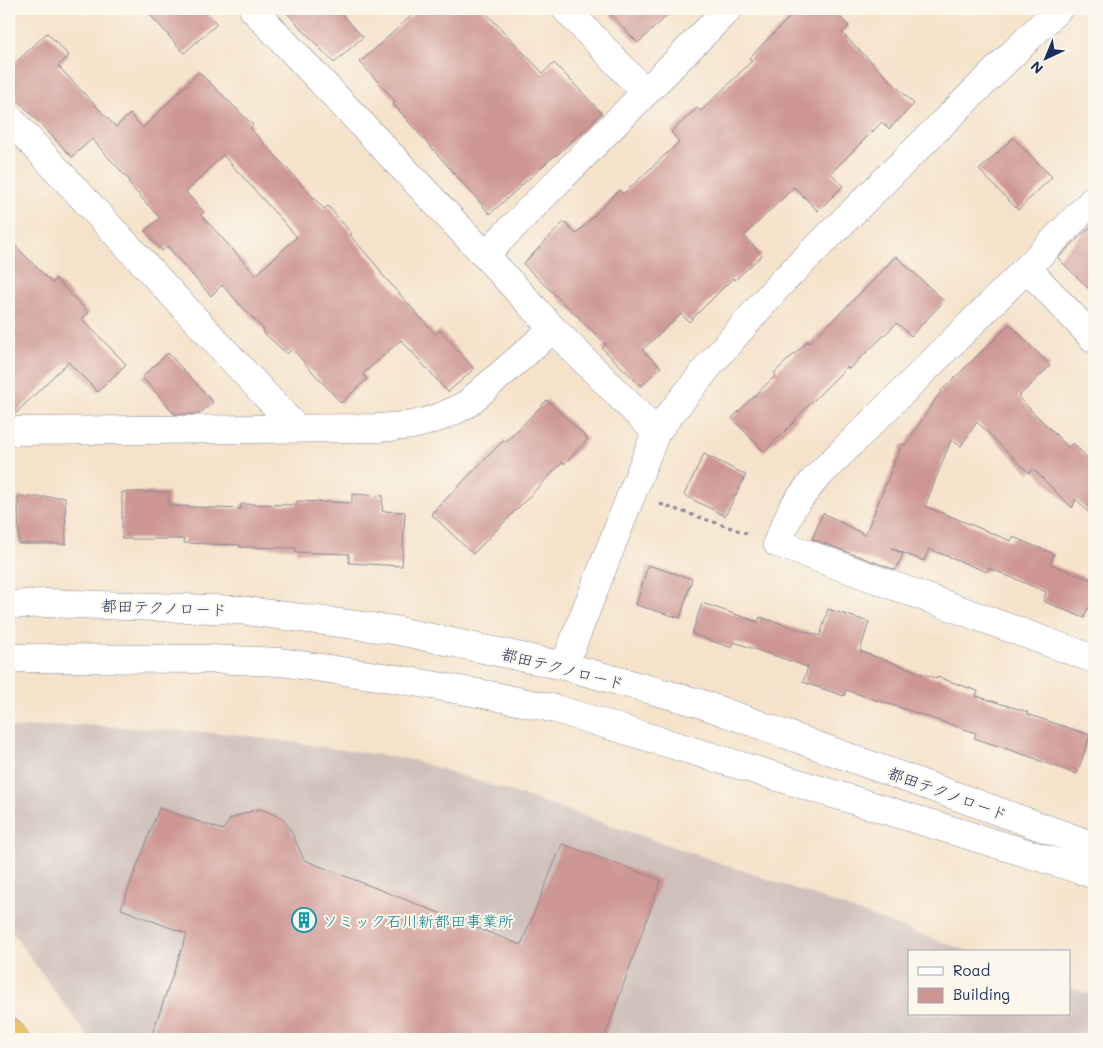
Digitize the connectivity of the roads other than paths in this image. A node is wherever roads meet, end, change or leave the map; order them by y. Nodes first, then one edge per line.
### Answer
1 (253, 9) edge
2 (566, 9) edge
3 (728, 9) edge
4 (1058, 9) edge
5 (645, 92) junction
6 (9, 118) edge
7 (1094, 199) edge
8 (484, 254) junction
9 (1027, 268) junction
10 (553, 329) junction
11 (1094, 339) edge
12 (296, 428) junction
13 (9, 431) edge
14 (656, 432) junction
15 (9, 605) edge
16 (9, 658) edge
17 (1094, 658) edge
18 (564, 666) junction
19 (1094, 846) edge
20 (1094, 875) edge
21 (9, 1031) edge
22 (15, 1039) edge

1 - 8 street
2 - 5 street
3 - 5 street
4 - 14 street
5 - 8 street
6 - 12 street
7 - 9 street
8 - 10 street
9 - 11 street
9 - 17 street
10 - 12 street
10 - 14 street
12 - 13 street
14 - 18 street
15 - 18 street, 都田テクノロード
16 - 20 street, 都田テクノロード
18 - 19 street, 都田テクノロード
21 - 22 highway

